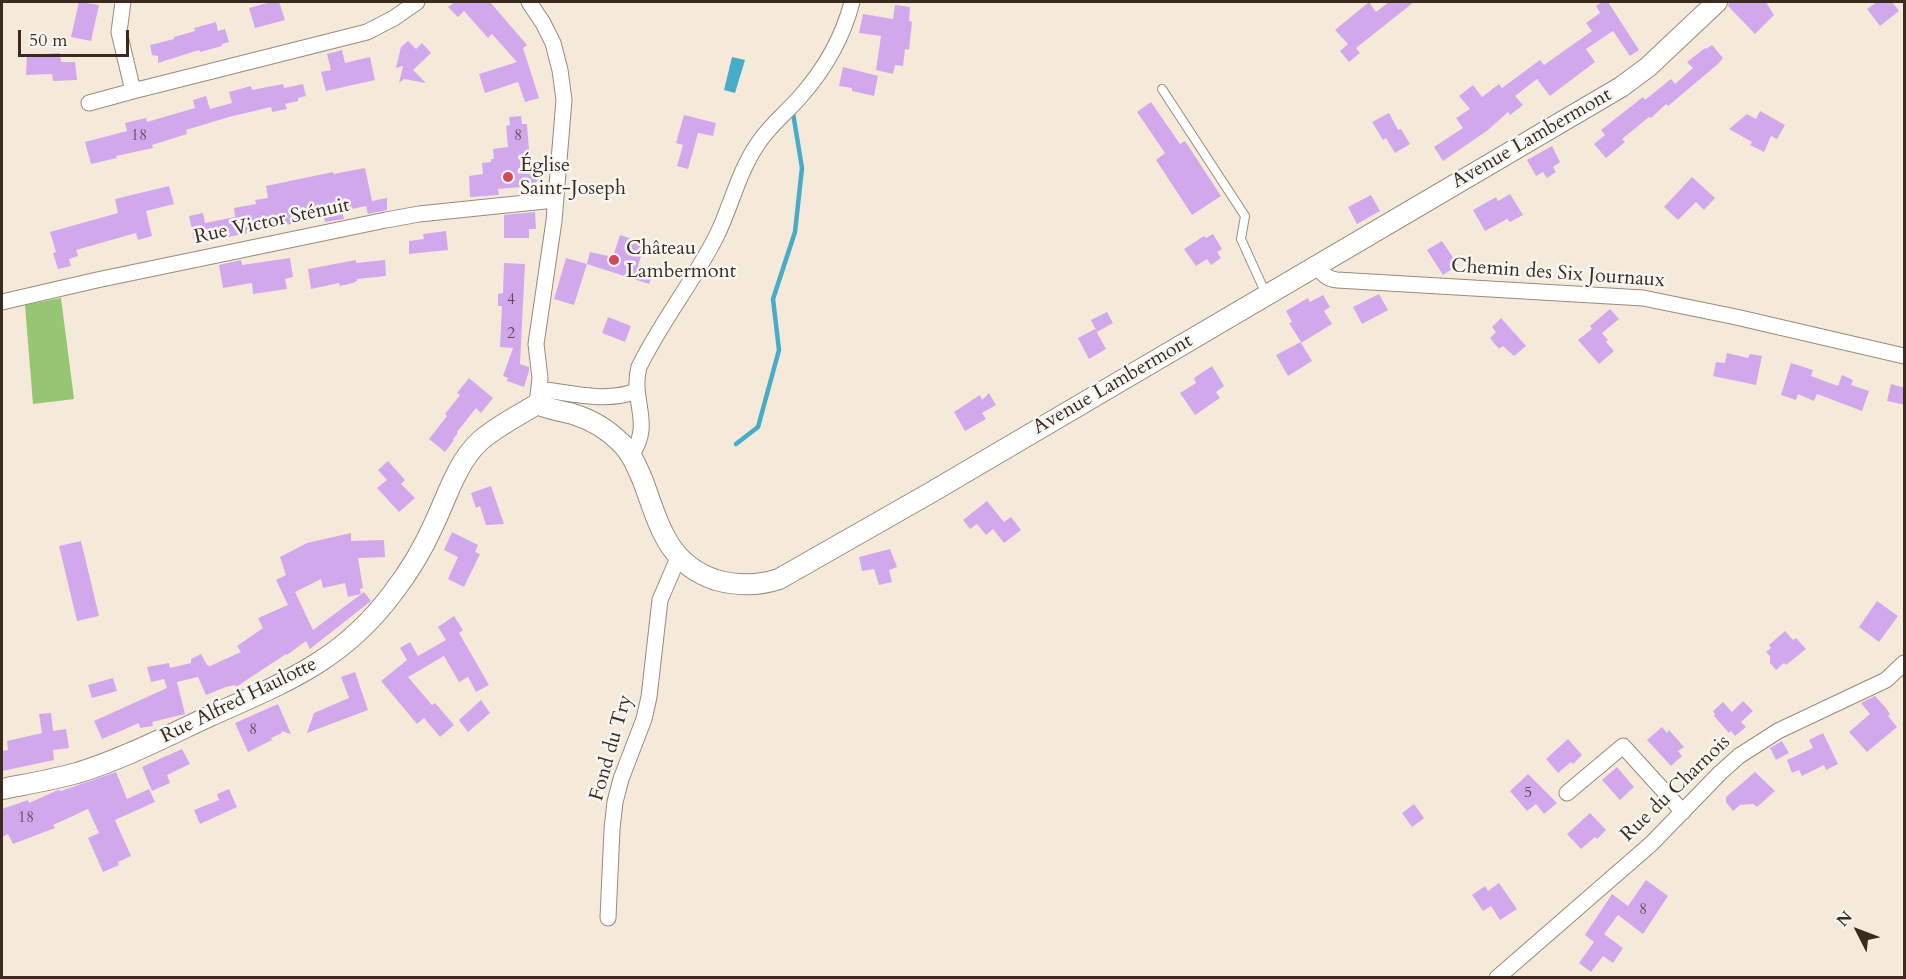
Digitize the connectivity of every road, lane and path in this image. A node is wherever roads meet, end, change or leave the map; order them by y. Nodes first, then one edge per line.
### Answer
1 (123, 2) edge
2 (417, 2) edge
3 (529, 2) edge
4 (852, 2) edge
5 (1717, 2) edge
6 (1162, 89) dead end
7 (133, 91) junction
8 (90, 104) dead end
9 (555, 200) junction
10 (1317, 266) junction
11 (1266, 296) junction
12 (2, 302) edge
13 (1905, 356) edge
14 (636, 391) junction
15 (538, 397) junction
16 (631, 455) junction
17 (678, 558) junction
18 (1905, 663) edge
19 (2, 789) edge
20 (1567, 794) dead end
21 (1683, 812) junction
22 (608, 918) dead end
23 (1497, 978) edge

1 - 7 street
2 - 7 street
3 - 9 street
4 - 14 street
5 - 10 street, Avenue Lambermont
6 - 11 lane
7 - 8 street
9 - 12 street, Rue Victor Sténuit
9 - 15 street
10 - 11 street, Avenue Lambermont
10 - 13 street, Chemin des Six Journaux
11 - 17 street, Avenue Lambermont
14 - 15 street
14 - 16 street
15 - 16 street, Avenue Lambermont
15 - 19 street, Rue Alfred Haulotte
16 - 17 street, Avenue Lambermont
17 - 22 street, Fond du Try
18 - 21 street, Rue du Charnois
20 - 21 street
21 - 23 street, Rue du Charnois

